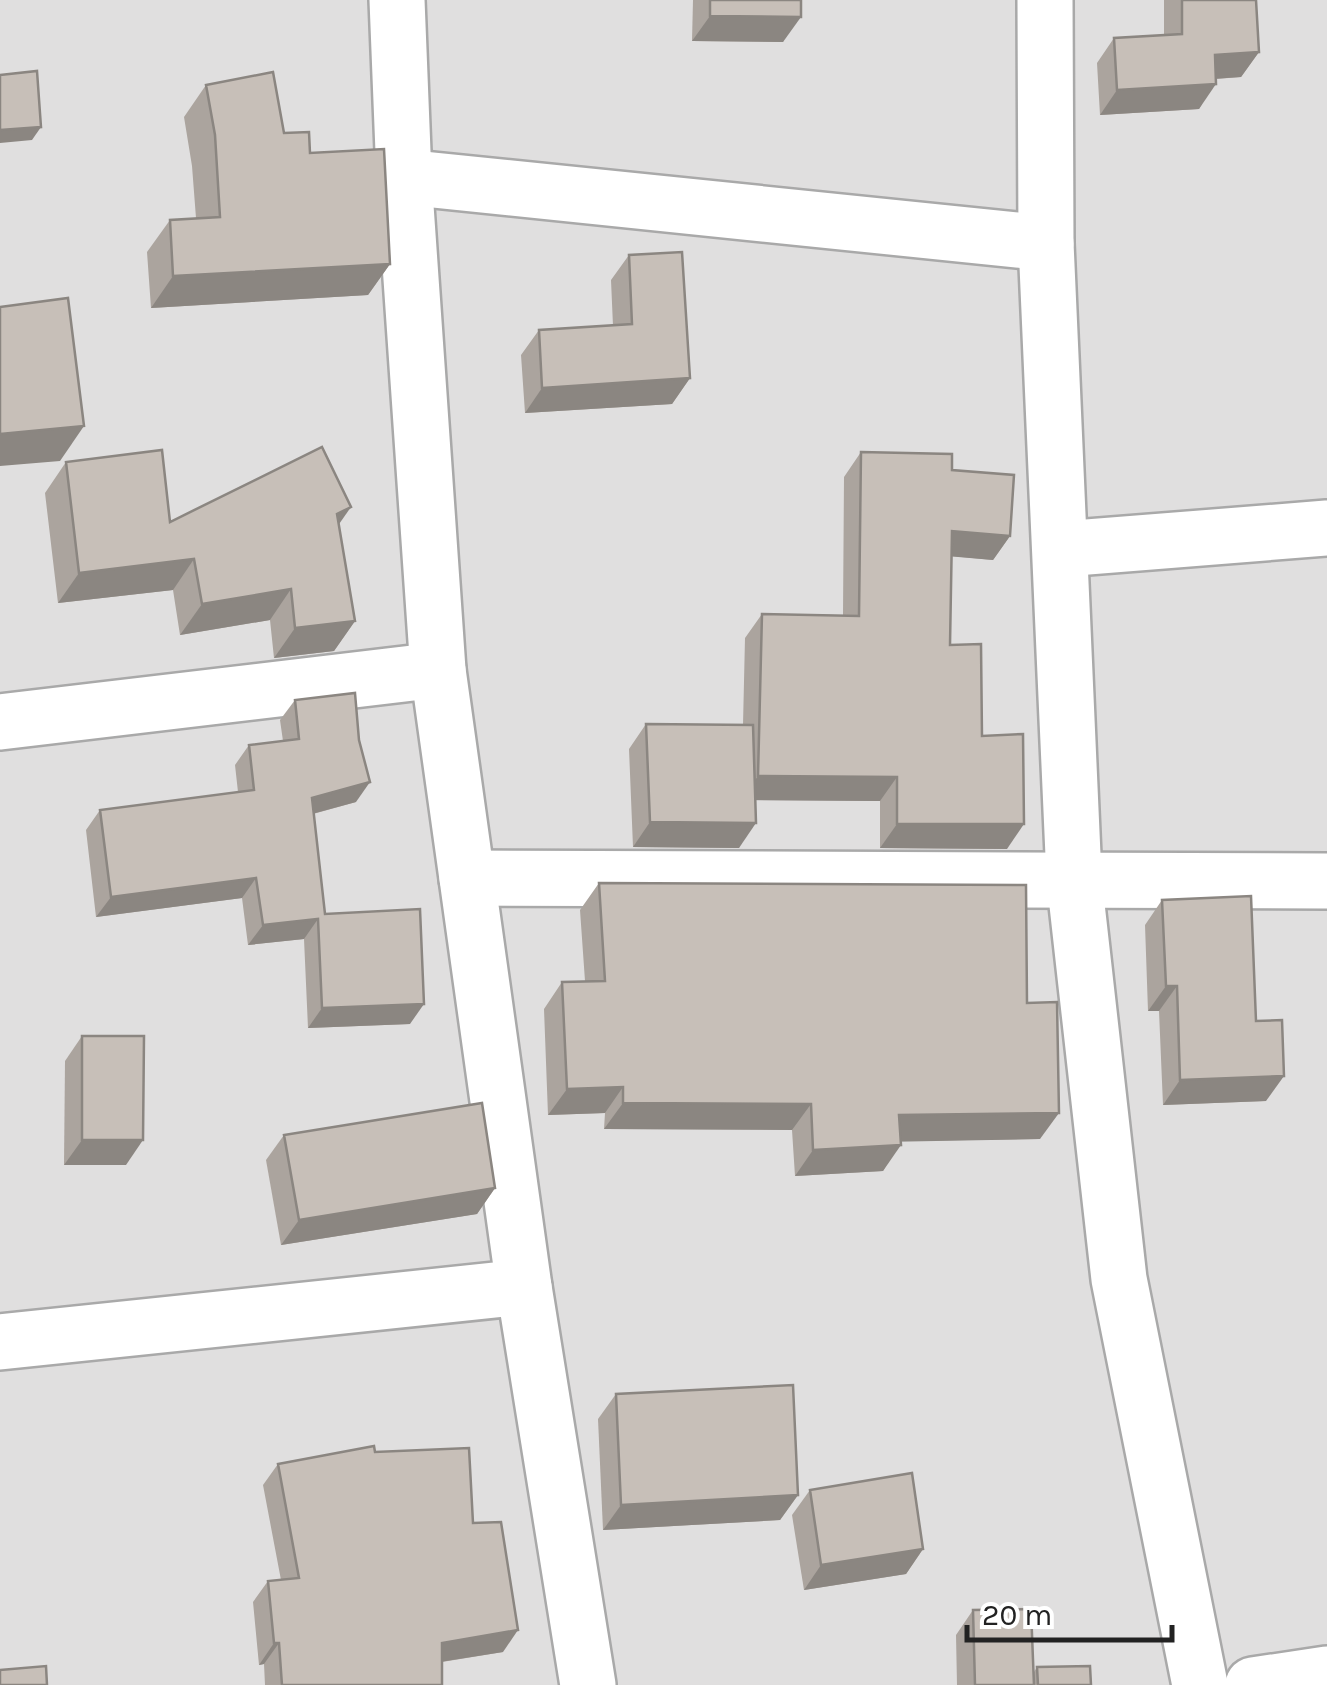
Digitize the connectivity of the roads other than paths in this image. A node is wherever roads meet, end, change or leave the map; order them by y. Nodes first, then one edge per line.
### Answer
1 (397, 0) edge
2 (1045, 0) edge
3 (404, 177) junction
4 (1046, 243) junction
5 (1327, 528) edge
6 (1062, 549) junction
7 (438, 670) junction
8 (0, 722) edge
9 (467, 878) junction
10 (1074, 878) junction
11 (1327, 882) edge
12 (524, 1286) junction
13 (0, 1342) edge
14 (1327, 1674) edge
15 (588, 1685) edge
16 (1200, 1685) edge
17 (1253, 1685) edge

1 - 3 street
2 - 4 street
3 - 4 street
3 - 7 street
4 - 6 street
5 - 6 street
6 - 10 street
7 - 8 street
7 - 9 street
9 - 10 street
9 - 12 street
10 - 11 street
10 - 16 street
12 - 13 street
12 - 15 street
14 - 17 street

